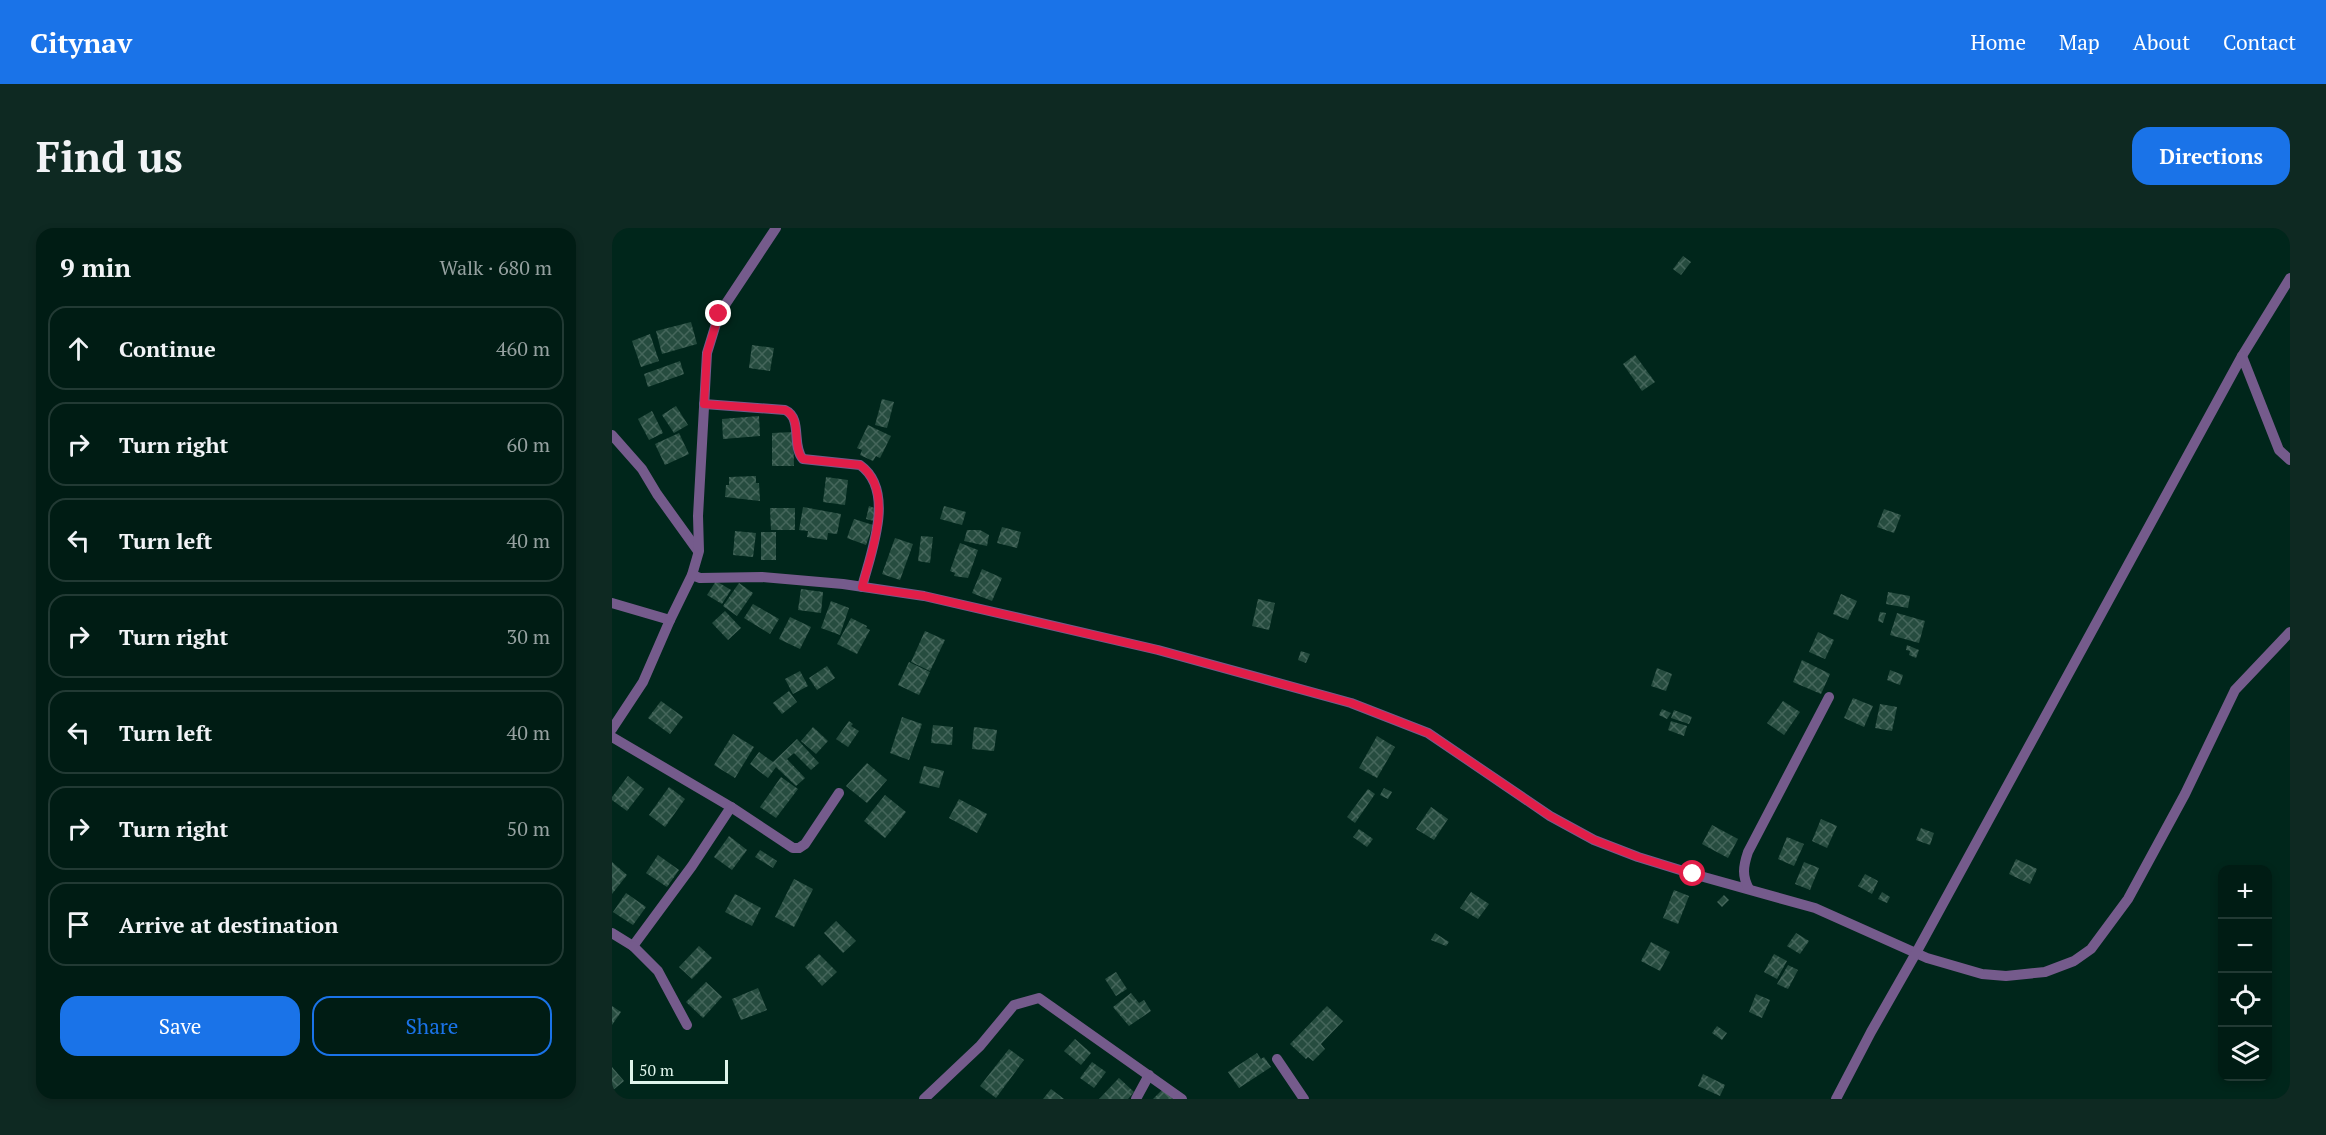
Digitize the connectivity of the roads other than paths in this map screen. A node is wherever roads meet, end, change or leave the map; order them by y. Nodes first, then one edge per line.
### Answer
1 (776, 228) edge
2 (2290, 278) edge
3 (2242, 356) junction
4 (704, 404) junction
5 (612, 435) edge
6 (2290, 460) edge
7 (699, 551) junction
8 (692, 575) junction
9 (862, 587) junction
10 (612, 603) edge
11 (670, 620) junction
12 (2290, 632) edge
13 (1829, 696) dead end
14 (612, 729) edge
15 (612, 737) edge
16 (839, 793) dead end
17 (730, 807) junction
18 (1749, 890) junction
19 (612, 933) edge
20 (633, 946) junction
21 (1916, 953) junction
22 (687, 1025) dead end
23 (1276, 1059) dead end
24 (1149, 1075) junction
25 (924, 1099) edge
26 (1136, 1099) edge
27 (1182, 1099) edge
28 (1304, 1099) edge
29 (1836, 1099) edge

1 - 4 street
2 - 3 street
3 - 6 street
3 - 21 street
4 - 7 street
4 - 9 street
5 - 7 street
7 - 8 street
8 - 9 street
8 - 11 street
9 - 18 street
10 - 11 street
11 - 14 street
12 - 21 street
13 - 18 street
15 - 17 street
16 - 17 street
17 - 20 street
18 - 21 street
19 - 20 street
20 - 22 street
21 - 29 street
23 - 28 street
24 - 25 street
24 - 26 street
24 - 27 street

